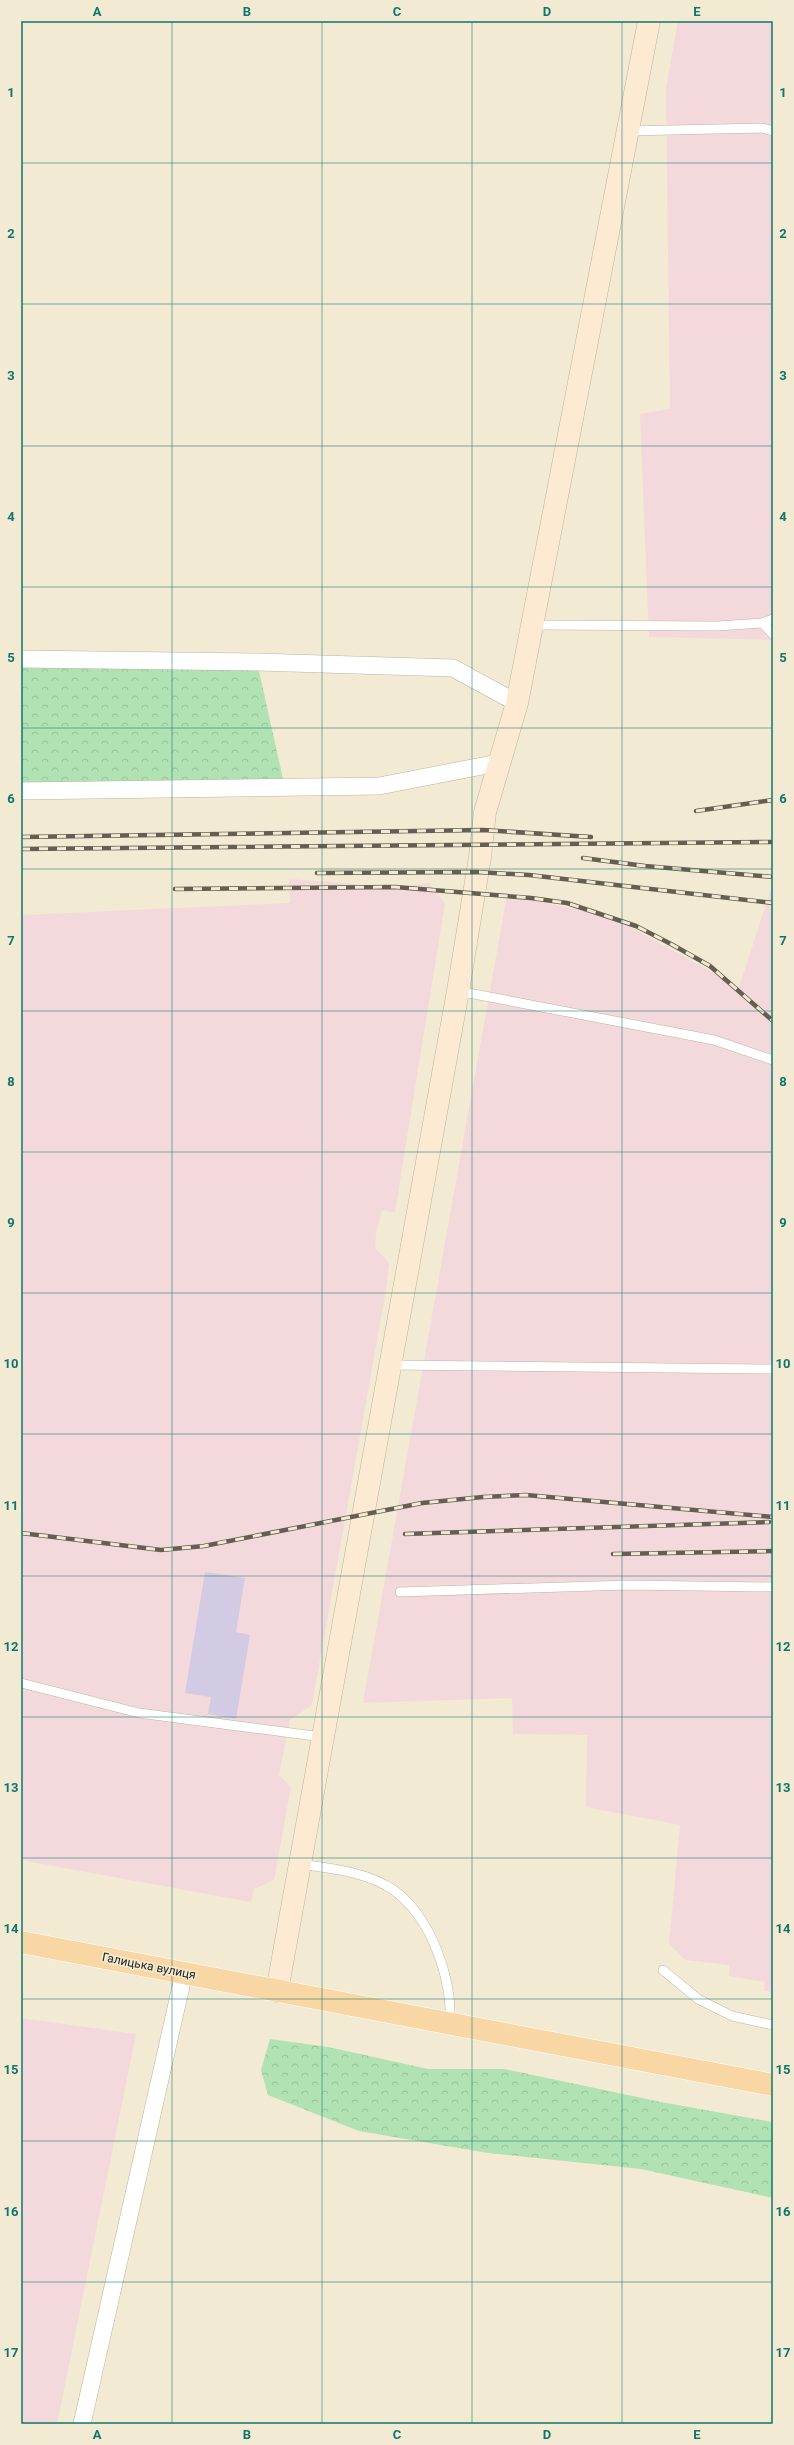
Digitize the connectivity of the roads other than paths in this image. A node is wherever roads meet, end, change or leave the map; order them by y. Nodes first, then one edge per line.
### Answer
1 (649, 21) edge
2 (626, 131) junction
3 (773, 131) edge
4 (773, 619) edge
5 (762, 623) junction
6 (532, 625) junction
7 (773, 634) edge
8 (21, 659) edge
9 (517, 703) junction
10 (498, 763) junction
11 (21, 791) edge
12 (458, 991) junction
13 (773, 1060) edge
14 (390, 1365) junction
15 (773, 1370) edge
16 (773, 1587) edge
17 (400, 1592) dead end
18 (21, 1683) edge
19 (322, 1737) junction
20 (299, 1864) junction
21 (21, 1942) edge
22 (663, 1970) dead end
23 (184, 1973) junction
24 (277, 1991) junction
25 (450, 2022) junction
26 (773, 2025) edge
27 (773, 2085) edge
28 (82, 2424) edge

1 - 2 street
2 - 3 lane
2 - 6 street
4 - 5 lane
5 - 6 lane
5 - 7 lane
6 - 9 street
8 - 9 street
9 - 10 street
10 - 11 street
10 - 12 street
12 - 13 lane
12 - 14 street
14 - 15 lane
14 - 19 street
16 - 17 lane
18 - 19 lane
19 - 20 street
20 - 24 street
20 - 25 lane
21 - 23 main road, Галицька вулиця
22 - 26 lane
23 - 24 main road, Галицька вулиця
23 - 28 street
24 - 25 main road, Галицька вулиця
25 - 27 main road, Галицька вулиця

